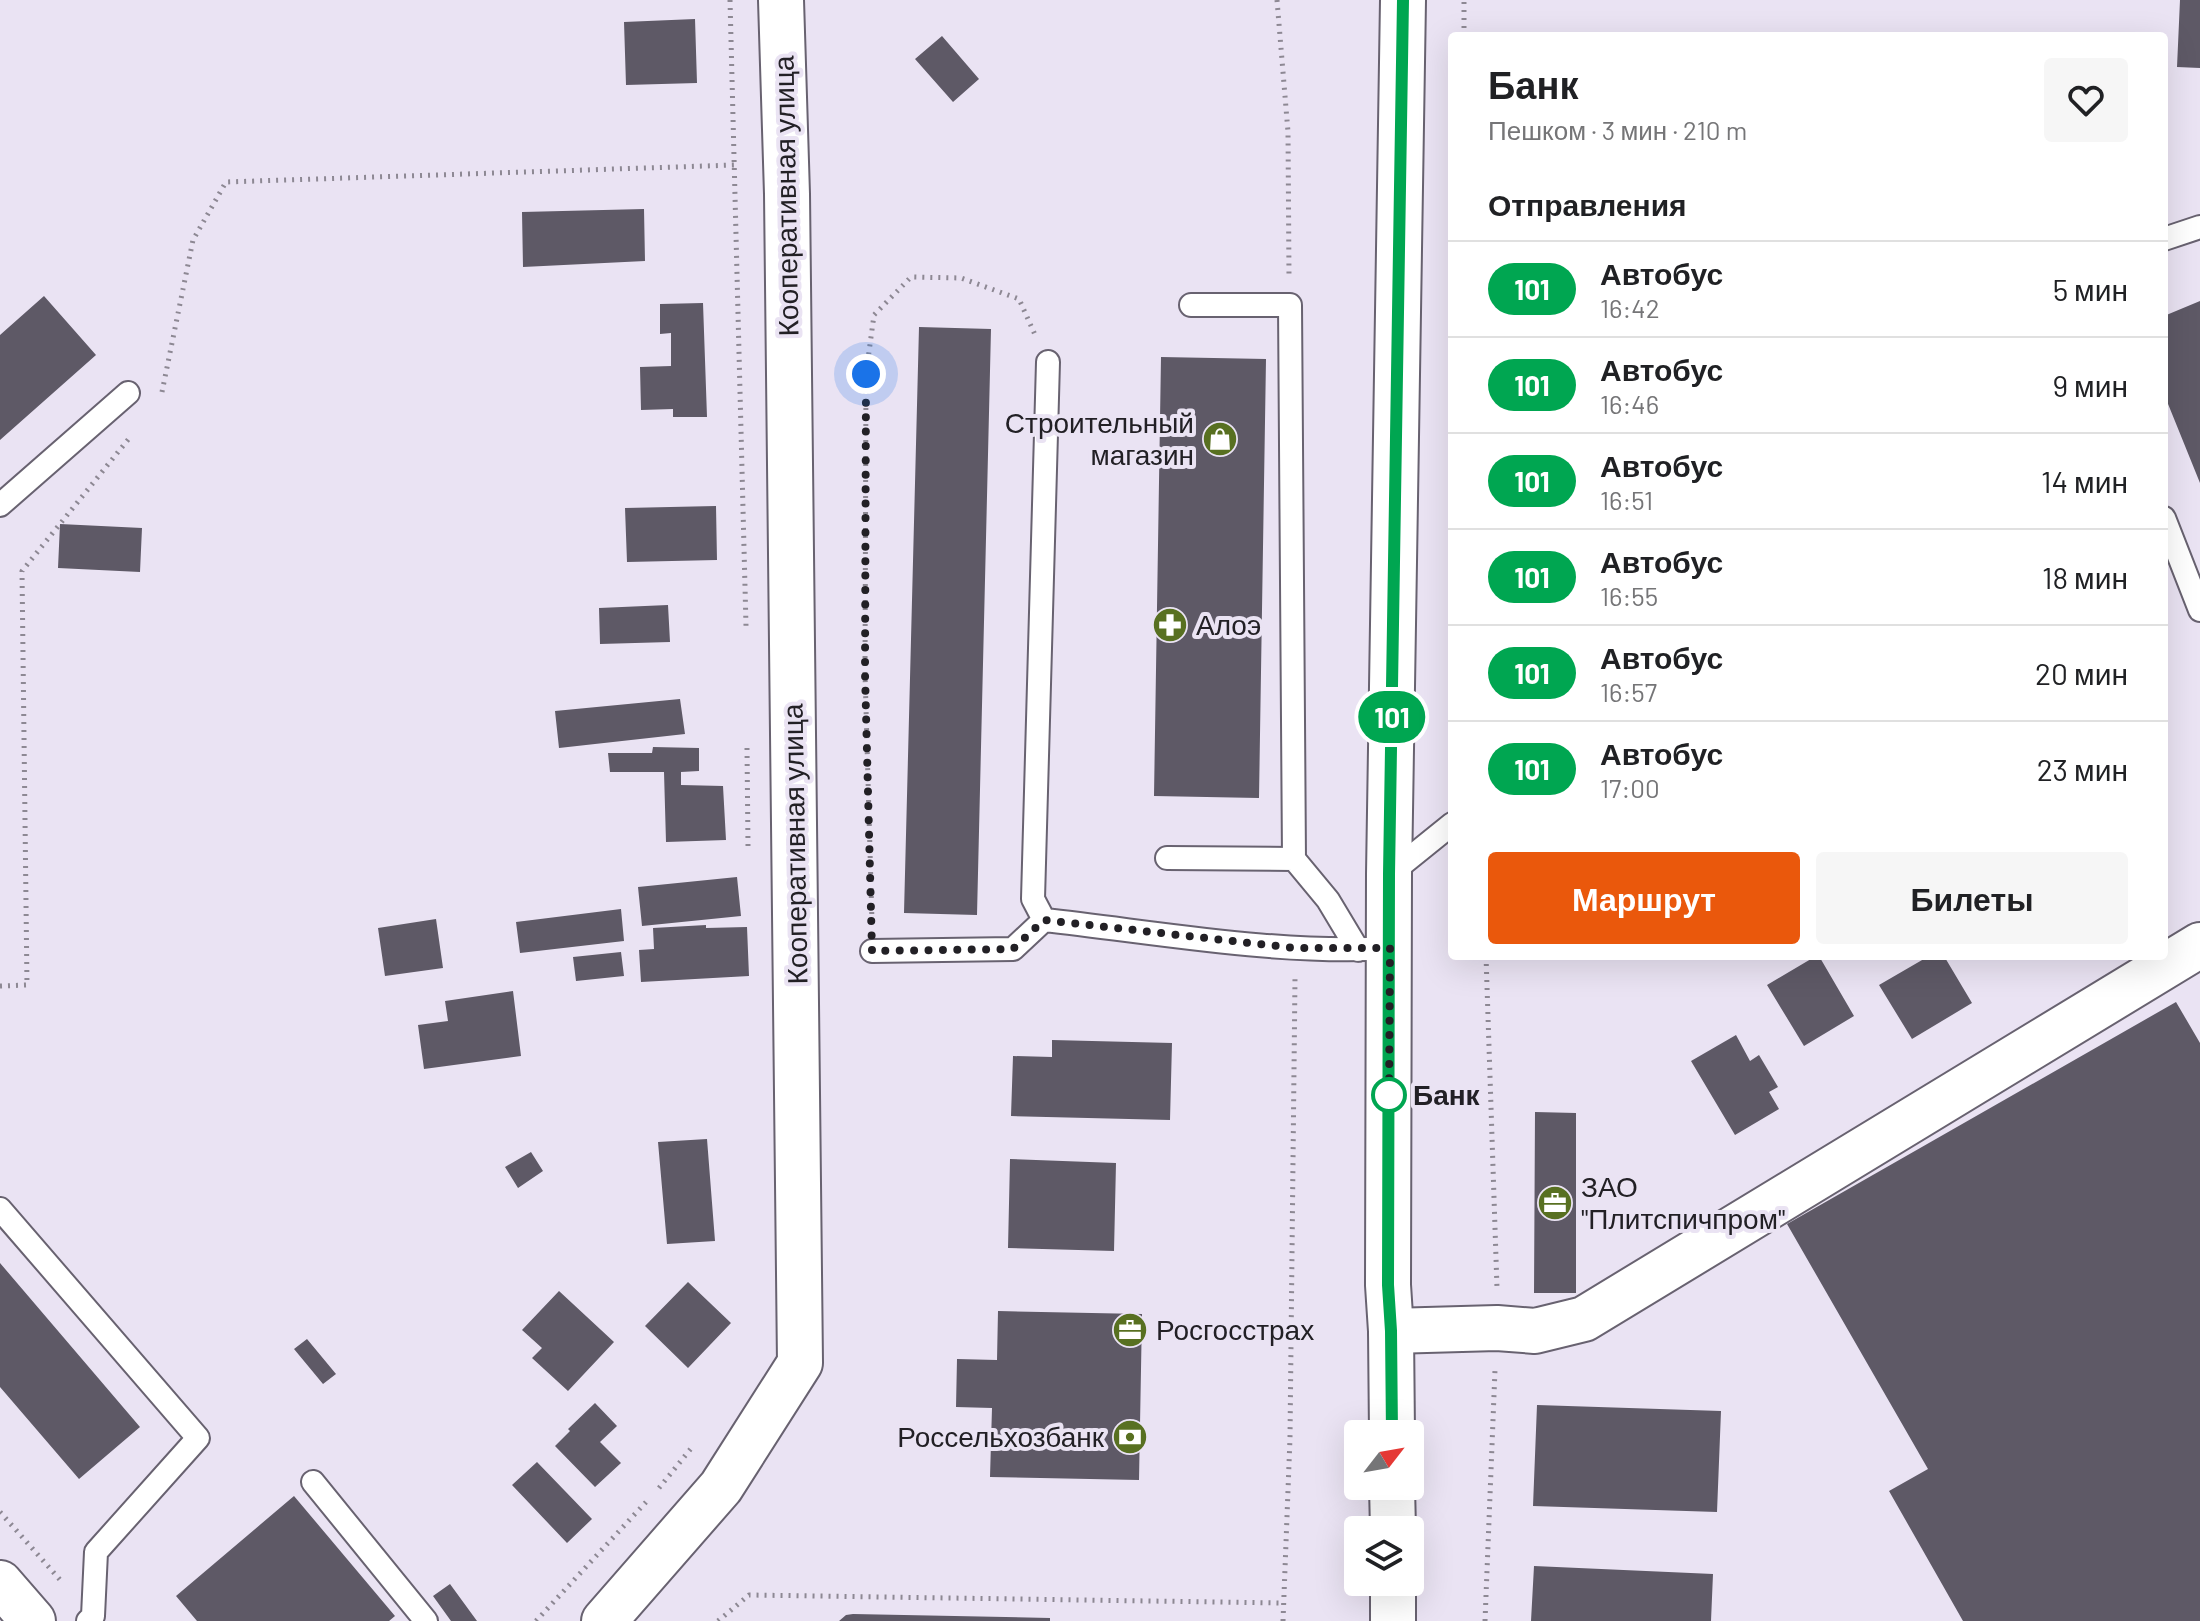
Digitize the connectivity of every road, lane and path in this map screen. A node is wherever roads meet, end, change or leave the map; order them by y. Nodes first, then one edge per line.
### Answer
1 (730, 0) edge
2 (781, 0) edge
3 (1277, 0) edge
4 (1403, 0) edge
5 (1464, 0) edge
6 (1464, 32) edge
7 (735, 165) junction
8 (2200, 227) edge
9 (2168, 238) edge
10 (1191, 305) dead end
11 (1290, 305) junction
12 (1048, 362) joint
13 (128, 393) dead end
14 (160, 401) dead end
15 (140, 425) dead end
16 (0, 505) edge
17 (2168, 528) edge
18 (2200, 610) edge
19 (746, 629) dead end
20 (747, 747) dead end
21 (1448, 827) edge
22 (748, 851) dead end
23 (1167, 858) dead end
24 (1294, 859) junction
25 (1389, 874) junction
26 (1044, 920) junction
27 (2200, 945) edge
28 (1295, 948) junction
29 (1374, 949) junction
30 (872, 951) joint
31 (0, 986) edge
32 (0, 1209) edge
33 (1391, 1331) junction
34 (1392, 1420) edge
35 (699, 1438) dead end
36 (313, 1482) dead end
37 (0, 1512) edge
38 (0, 1583) edge
39 (1393, 1596) edge
40 (1283, 1603) junction
41 (90, 1619) edge
42 (33, 1621) edge
43 (426, 1621) edge
44 (536, 1621) edge
45 (604, 1621) edge
46 (718, 1621) edge
47 (1283, 1621) edge
48 (1393, 1621) edge

1 - 7 path
2 - 45 street, Кооперативная улица
3 - 11 path
4 - 25 street
5 - 6 path
7 - 14 path
7 - 19 path
8 - 9 lane
10 - 11 lane
11 - 24 lane
12 - 26 lane
12 - 30 path
13 - 16 lane
15 - 31 path
17 - 18 lane
20 - 22 path
21 - 25 lane
23 - 24 lane
24 - 29 lane
25 - 29 street
26 - 28 lane
26 - 30 lane
27 - 33 street
28 - 29 lane
28 - 40 path
29 - 33 street
32 - 41 lane
33 - 34 street
35 - 44 path
36 - 43 lane
37 - 41 path
38 - 42 street
39 - 48 street
40 - 46 path
40 - 47 path

